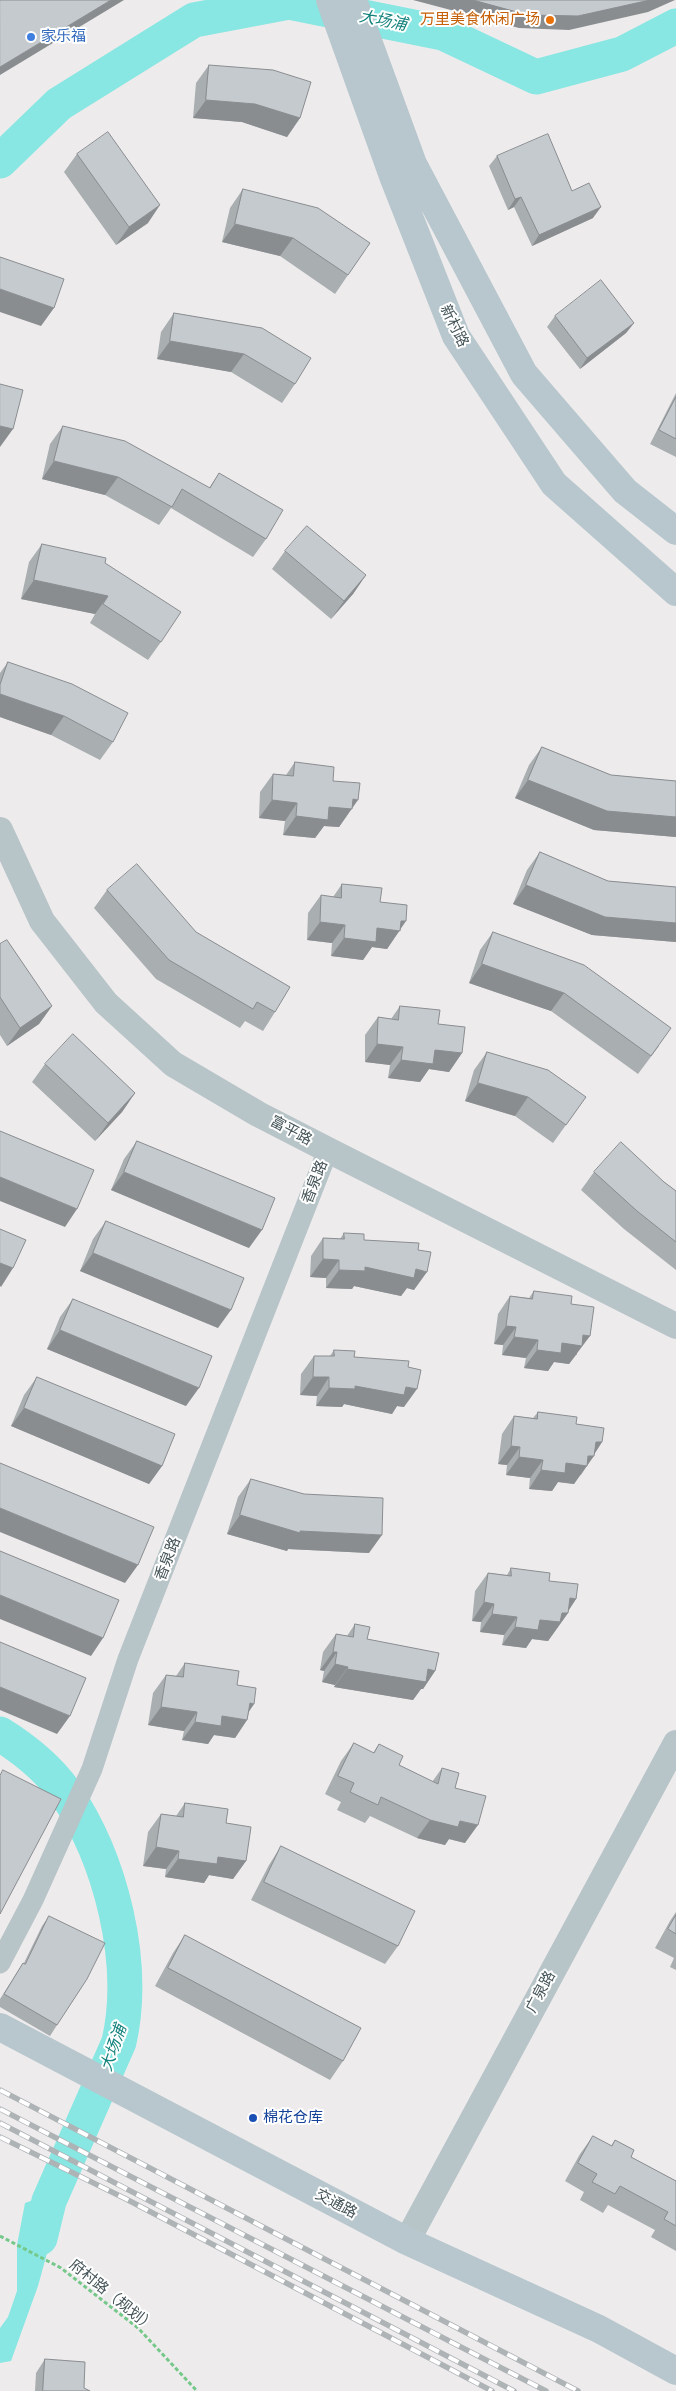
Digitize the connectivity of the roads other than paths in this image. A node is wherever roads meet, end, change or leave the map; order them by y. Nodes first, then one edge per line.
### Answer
1 (330, 0) edge
2 (353, 0) edge
3 (374, 88) junction
4 (676, 531) edge
5 (676, 592) edge
6 (0, 830) edge
7 (328, 1150) junction
8 (676, 1326) edge
9 (676, 1743) edge
10 (0, 1963) edge
11 (0, 2028) edge
12 (407, 2241) junction
13 (676, 2371) edge

1 - 3 main road, 新村路
2 - 3 main road, 新村路
3 - 4 main road, 新村路
3 - 5 main road, 新村路
6 - 7 street, 富平路
7 - 8 street, 富平路
7 - 10 street, 香泉路
9 - 12 street, 广泉路
11 - 12 main road, 交通路
12 - 13 main road, 交通路

